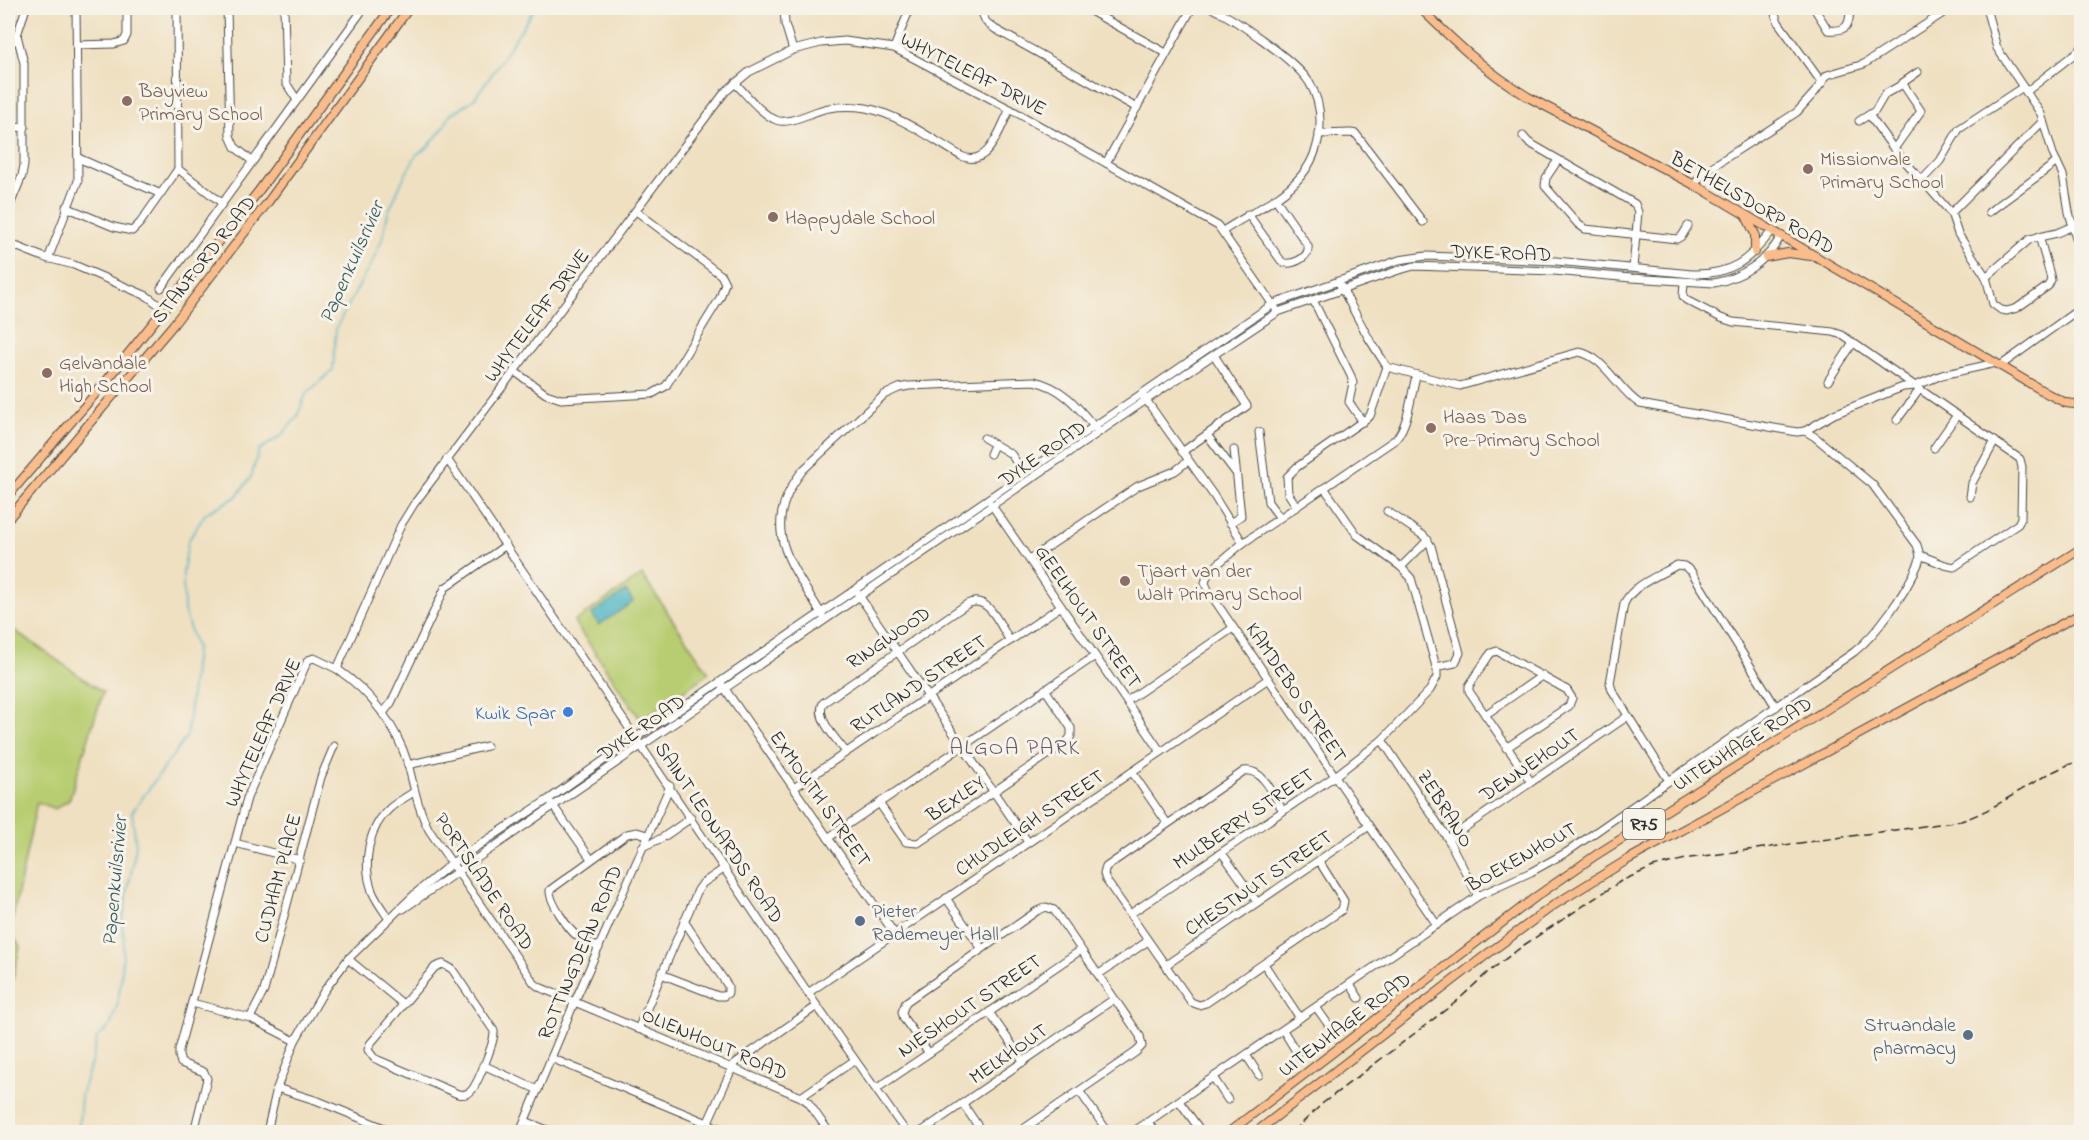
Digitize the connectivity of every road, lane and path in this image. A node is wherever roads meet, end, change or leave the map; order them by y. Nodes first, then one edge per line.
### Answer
1 (26, 8) edge
2 (76, 8) edge
3 (127, 8) edge
4 (177, 8) edge
5 (227, 8) edge
6 (284, 8) edge
7 (364, 8) edge
8 (391, 8) edge
9 (409, 8) edge
10 (784, 8) edge
11 (910, 8) edge
12 (980, 8) edge
13 (1085, 8) edge
14 (1192, 8) edge
15 (1212, 8) edge
16 (1420, 8) edge
17 (1773, 8) edge
18 (1814, 8) edge
19 (1850, 8) edge
20 (1951, 8) edge
21 (1986, 8) edge
22 (17, 35) junction
23 (77, 45) junction
24 (8, 48) edge
25 (894, 48) junction
26 (2082, 48) edge
27 (793, 50) junction
28 (1167, 53) junction
29 (1918, 72) dead end
30 (1822, 82) junction
31 (735, 83) junction
32 (1901, 84) junction
33 (2025, 89) junction
34 (297, 100) junction
35 (1137, 108) junction
36 (1010, 109) junction
37 (1869, 115) junction
38 (2043, 120) junction
39 (1859, 121) dead end
40 (25, 127) junction
41 (8, 128) edge
42 (1319, 134) junction
43 (1522, 136) dead end
44 (1894, 149) junction
45 (78, 158) junction
46 (1558, 159) junction
47 (252, 161) junction
48 (2057, 162) junction
49 (1106, 163) junction
50 (178, 169) junction
51 (1922, 180) junction
52 (1694, 185) junction
53 (161, 194) junction
54 (1275, 198) junction
55 (222, 203) junction
56 (66, 207) junction
57 (8, 210) edge
58 (636, 211) junction
59 (1989, 212) dead end
60 (1951, 213) junction
61 (1248, 214) junction
62 (1744, 214) junction
63 (1423, 222) dead end
64 (2082, 222) edge
65 (1688, 226) dead end
66 (2073, 227) junction
67 (1222, 231) junction
68 (1772, 231) junction
69 (1635, 236) junction
70 (1781, 236) junction
71 (2039, 236) junction
72 (8, 243) edge
73 (1755, 252) junction
74 (1766, 257) junction
75 (48, 259) junction
76 (1820, 259) junction
77 (2082, 261) edge
78 (1633, 268) junction
79 (1986, 277) junction
80 (1338, 281) junction
81 (1684, 282) junction
82 (161, 288) dead end
83 (1342, 290) junction
84 (1312, 300) junction
85 (1273, 304) junction
86 (2082, 307) edge
87 (164, 309) junction
88 (1278, 312) junction
89 (1854, 343) junction
90 (1214, 355) junction
91 (1998, 365) junction
92 (1387, 367) junction
93 (514, 371) junction
94 (1416, 375) junction
95 (1828, 381) dead end
96 (1917, 387) junction
97 (1141, 393) junction
98 (1146, 400) junction
99 (2082, 405) edge
100 (1957, 415) junction
101 (1897, 420) dead end
102 (1363, 422) junction
103 (1093, 426) junction
104 (1805, 431) junction
105 (1259, 432) dead end
106 (1099, 434) junction
107 (1208, 436) junction
108 (984, 438) dead end
109 (1995, 441) junction
110 (994, 445) junction
111 (1934, 448) dead end
112 (1234, 450) dead end
113 (1182, 452) junction
114 (990, 454) dead end
115 (447, 459) junction
116 (1188, 461) junction
117 (1024, 474) junction
118 (1237, 474) junction
119 (1325, 489) junction
120 (8, 496) edge
121 (1970, 497) dead end
122 (988, 498) junction
123 (993, 507) junction
124 (1296, 507) junction
125 (1387, 511) dead end
126 (1280, 518) junction
127 (8, 519) edge
128 (1230, 523) junction
129 (1428, 540) junction
130 (1243, 543) junction
131 (506, 545) junction
132 (2082, 548) edge
133 (1920, 555) junction
134 (1030, 559) junction
135 (1401, 567) junction
136 (855, 590) junction
137 (861, 598) junction
138 (1061, 606) junction
139 (821, 613) junction
140 (2082, 613) edge
141 (826, 621) junction
142 (1233, 628) junction
143 (1010, 641) junction
144 (897, 651) junction
145 (1095, 656) junction
146 (1436, 667) junction
147 (337, 669) junction
148 (1543, 675) junction
149 (1268, 678) junction
150 (720, 682) junction
151 (726, 689) junction
152 (1045, 690) junction
153 (929, 696) junction
154 (1128, 701) junction
155 (1776, 707) junction
156 (384, 712) junction
157 (1485, 715) junction
158 (1628, 716) junction
159 (636, 737) junction
160 (1383, 740) junction
161 (334, 746) dead end
162 (487, 746) dead end
163 (641, 746) junction
164 (962, 746) junction
165 (1506, 748) junction
166 (846, 752) junction
167 (1161, 752) junction
168 (408, 765) junction
169 (1132, 772) junction
170 (1335, 776) junction
171 (1669, 781) junction
172 (1531, 782) junction
173 (670, 786) junction
174 (794, 788) junction
175 (414, 792) junction
176 (994, 792) junction
177 (549, 799) junction
178 (879, 803) junction
179 (554, 807) junction
180 (1283, 811) junction
181 (691, 818) junction
182 (1167, 823) junction
183 (1369, 826) junction
184 (647, 835) junction
185 (828, 838) junction
186 (1448, 839) junction
187 (235, 843) junction
188 (1028, 843) junction
189 (642, 847) junction
190 (1222, 854) junction
191 (591, 859) junction
192 (300, 860) junction
193 (1319, 861) junction
194 (452, 863) junction
195 (725, 868) junction
196 (459, 872) junction
197 (1478, 897) junction
198 (946, 898) junction
199 (1257, 902) junction
200 (1130, 914) junction
201 (389, 919) junction
202 (684, 921) junction
203 (1437, 925) junction
204 (894, 933) junction
205 (1148, 941) junction
206 (598, 948) junction
207 (982, 950) junction
208 (1081, 950) junction
209 (348, 959) junction
210 (1264, 964) junction
211 (1166, 965) junction
212 (661, 974) junction
213 (1099, 974) junction
214 (1350, 984) junction
215 (808, 993) junction
216 (1359, 998) dead end
217 (1114, 999) junction
218 (575, 1001) junction
219 (192, 1003) junction
220 (403, 1004) junction
221 (817, 1006) junction
222 (1316, 1007) junction
223 (989, 1012) junction
224 (250, 1018) junction
225 (1300, 1018) junction
226 (1330, 1028) dead end
227 (638, 1029) junction
228 (1282, 1029) junction
229 (295, 1041) junction
230 (929, 1053) junction
231 (1297, 1053) dead end
232 (1246, 1055) junction
233 (551, 1058) junction
234 (855, 1060) junction
235 (1024, 1062) junction
236 (483, 1065) junction
237 (731, 1068) junction
238 (1259, 1075) dead end
239 (1213, 1077) junction
240 (277, 1088) junction
241 (876, 1089) junction
242 (538, 1090) junction
243 (1080, 1092) junction
244 (801, 1097) junction
245 (1228, 1100) dead end
246 (1179, 1101) junction
247 (963, 1104) junction
248 (1148, 1122) junction
249 (529, 1123) junction
250 (707, 1124) junction
251 (1197, 1126) dead end
252 (194, 1132) edge
253 (267, 1132) edge
254 (394, 1132) edge
255 (520, 1132) edge
256 (529, 1132) edge
257 (552, 1132) edge
258 (729, 1132) edge
259 (829, 1132) edge
260 (906, 1132) edge
261 (921, 1132) edge
262 (982, 1132) edge
263 (1019, 1132) edge
264 (1108, 1132) edge
265 (1133, 1132) edge
266 (1155, 1132) edge
267 (1229, 1132) edge
268 (1256, 1132) edge

1 - 22 street
2 - 23 street
3 - 23 street
4 - 50 street
5 - 47 street
6 - 34 street
7 - 34 street, STANFORD ROAD
8 - 87 main road, STANFORD ROAD
9 - 127 main road, STANFORD ROAD
10 - 27 street
11 - 25 street
12 - 35 street
13 - 28 street
14 - 28 street
15 - 42 street
16 - 52 main road, BETHELSDORP ROAD
17 - 30 street
18 - 19 street
20 - 30 street
21 - 33 street
22 - 24 street
22 - 40 street
23 - 45 street
25 - 27 street, WHYTELEAF DRIVE
25 - 36 street, WHYTELEAF DRIVE
26 - 33 street
27 - 31 street, WHYTELEAF DRIVE
28 - 35 street
29 - 32 street
30 - 52 street
31 - 36 street
31 - 58 street, WHYTELEAF DRIVE
32 - 37 street
32 - 44 street
33 - 38 street
33 - 51 street
34 - 47 street, STANFORD ROAD
35 - 49 street
36 - 49 street, WHYTELEAF DRIVE
37 - 39 street
37 - 44 street
38 - 48 street
38 - 60 street
40 - 41 street
40 - 57 street
42 - 54 street
42 - 63 street
43 - 46 street
44 - 51 street
45 - 53 street
45 - 56 street
46 - 69 street
46 - 69 street
47 - 55 street, STANFORD ROAD
48 - 59 street
48 - 66 street
49 - 67 street, WHYTELEAF DRIVE
50 - 53 street
50 - 55 street
51 - 60 street
52 - 62 main road, BETHELSDORP ROAD
53 - 56 street
54 - 61 street
54 - 61 street
55 - 82 street, STANFORD ROAD
56 - 75 street
58 - 93 street, WHYTELEAF DRIVE
58 - 93 street
60 - 79 street
61 - 67 street
62 - 68 main road, BETHELSDORP ROAD
62 - 73 main road
64 - 66 street
65 - 69 street
66 - 71 street
66 - 77 street
67 - 85 street, WHYTELEAF DRIVE
68 - 70 main road, BETHELSDORP ROAD
68 - 73 street, DYKE ROAD
69 - 78 street
70 - 74 street, DYKE ROAD
70 - 76 main road, BETHELSDORP ROAD
71 - 79 street
71 - 79 street
72 - 75 street
73 - 78 street, DYKE ROAD
74 - 76 main road
74 - 81 street, DYKE ROAD
75 - 87 street
76 - 91 main road, BETHELSDORP ROAD
78 - 80 street, DYKE ROAD
80 - 83 street
80 - 85 street, DYKE ROAD
81 - 83 street, DYKE ROAD
81 - 89 street
83 - 84 street, DYKE ROAD
83 - 92 street
84 - 88 street, DYKE ROAD
84 - 102 street
85 - 88 street, WHYTELEAF DRIVE
85 - 97 street, DYKE ROAD
86 - 91 street
87 - 120 main road, STANFORD ROAD
88 - 90 street, DYKE ROAD
89 - 95 street
89 - 96 street
90 - 98 street, DYKE ROAD
90 - 107 street
91 - 96 street
91 - 99 main road, BETHELSDORP ROAD
92 - 94 street
92 - 102 street
93 - 115 street, WHYTELEAF DRIVE
94 - 104 street
94 - 119 street, KAMDEBO STREET
96 - 100 street
96 - 101 street
96 - 104 street
97 - 98 street
97 - 103 street, DYKE ROAD
98 - 106 street, DYKE ROAD
98 - 113 street
100 - 109 street
100 - 111 street
102 - 124 street
103 - 106 street
103 - 117 street, DYKE ROAD
103 - 139 street
104 - 133 street
105 - 126 street
106 - 123 street, DYKE ROAD
107 - 113 street
107 - 118 street
108 - 110 street
109 - 121 street
109 - 133 street
110 - 114 street
110 - 117 street
112 - 118 street
113 - 116 street
115 - 131 street, SAINT LEONARDS ROAD
115 - 147 street, WHYTELEAF DRIVE
116 - 128 street
116 - 134 street
117 - 122 street, DYKE ROAD
118 - 128 street
119 - 124 street, KAMDEBO STREET
119 - 135 street
122 - 123 street, GEELHOUT STREET
122 - 136 street, DYKE ROAD
123 - 134 street, GEELHOUT STREET
123 - 137 street, DYKE ROAD
124 - 126 street, KAMDEBO STREET
125 - 129 street
126 - 130 street, KAMDEBO STREET
128 - 130 street
129 - 135 street
129 - 146 street
130 - 142 street, KAMDEBO STREET
131 - 156 street
131 - 159 street, SAINT LEONARDS ROAD
132 - 267 main road, UITENHAGE ROAD / R75
133 - 155 street, BOEKENHOUT
134 - 138 street, GEELHOUT STREET
135 - 146 street
136 - 137 street
136 - 139 street, DYKE ROAD
137 - 141 street, DYKE ROAD
137 - 144 street
138 - 143 street, RUTLAND STREET
138 - 145 street, GEELHOUT STREET
139 - 141 street
139 - 150 street, DYKE ROAD
140 - 268 main road, UITENHAGE ROAD / R75
141 - 151 street, DYKE ROAD
142 - 149 street, KAMDEBO STREET
142 - 154 street
143 - 144 street, RINGWOOD
143 - 153 street, RUTLAND STREET
144 - 153 street
144 - 166 street, RINGWOOD
145 - 152 street
145 - 154 street, GEELHOUT STREET
146 - 160 street, MULBERRY STREET
147 - 156 street, PORTSLADE ROAD
147 - 187 street, WHYTELEAF DRIVE
148 - 157 street
148 - 157 street
148 - 165 street
149 - 167 street, CHUDLEIGH STREET
149 - 170 street, KAMDEBO STREET
150 - 151 street, EXMOUTH STREET
150 - 159 street, DYKE ROAD
151 - 163 street, DYKE ROAD
151 - 174 street, EXMOUTH STREET
152 - 164 street
152 - 176 street, BEXLEY
153 - 164 street
153 - 166 street, RUTLAND STREET
154 - 167 street, GEELHOUT STREET
155 - 158 street
155 - 171 street, BOEKENHOUT
156 - 168 street, PORTSLADE ROAD
157 - 165 street
158 - 171 street
158 - 172 street, DENNEHOUT
159 - 163 street, SAINT LEONARDS ROAD
159 - 177 street, DYKE ROAD
160 - 170 street, MULBERRY STREET
160 - 186 street, ZEBRANO
161 - 192 street, CUDHAM PLACE
162 - 168 street
163 - 173 street, SAINT LEONARDS ROAD
163 - 179 street, DYKE ROAD
164 - 176 street
164 - 178 street
165 - 172 street
166 - 174 street, RUTLAND STREET
167 - 169 street, CHUDLEIGH STREET
168 - 175 street, PORTSLADE ROAD
169 - 182 street
169 - 188 street, CHUDLEIGH STREET
170 - 180 street, MULBERRY STREET
170 - 183 street, KAMDEBO STREET
171 - 197 street, BOEKENHOUT
172 - 186 street, DENNEHOUT
173 - 181 street, SAINT LEONARDS ROAD
173 - 184 street, ROTTINGDEAN ROAD
174 - 185 street, EXMOUTH STREET
175 - 194 street, PORTSLADE ROAD
175 - 201 street
176 - 178 street, BEXLEY
176 - 188 street
177 - 179 street
177 - 194 street, DYKE ROAD
178 - 185 street
179 - 191 street
179 - 196 street, DYKE ROAD
180 - 182 street
180 - 190 street, MULBERRY STREET
181 - 189 street
181 - 195 street, SAINT LEONARDS ROAD
182 - 200 street
183 - 193 street, CHESTNUT STREET
183 - 203 street, KAMDEBO STREET
184 - 189 street, ROTTINGDEAN ROAD
184 - 191 street
185 - 204 street, EXMOUTH STREET
186 - 197 street, ZEBRANO
187 - 192 street
187 - 219 street, WHYTELEAF DRIVE
188 - 198 street, CHUDLEIGH STREET
189 - 206 street, ROTTINGDEAN ROAD
190 - 199 street
190 - 200 street, MULBERRY STREET
191 - 206 street
192 - 224 street, CUDHAM PLACE
193 - 199 street, CHESTNUT STREET
193 - 210 street
194 - 196 street, PORTSLADE ROAD
194 - 201 street, DYKE ROAD
195 - 202 street
195 - 215 street, SAINT LEONARDS ROAD
196 - 201 street, DYKE ROAD
196 - 218 street, PORTSLADE ROAD
197 - 203 street, BOEKENHOUT
198 - 204 street, CHUDLEIGH STREET
198 - 207 street
199 - 211 street, CHESTNUT STREET
200 - 205 street
201 - 209 street, DYKE ROAD
202 - 212 street
202 - 212 street
203 - 214 street, BOEKENHOUT
204 - 215 street, CHUDLEIGH STREET
205 - 211 street
205 - 213 street
206 - 218 street, ROTTINGDEAN ROAD
207 - 208 street
207 - 230 street
208 - 213 street
208 - 223 street, NIESHOUT STREET
209 - 220 street
209 - 229 street, DYKE ROAD
210 - 211 street
210 - 225 street
212 - 227 street
213 - 217 street
214 - 216 street
214 - 222 street, BOEKENHOUT
215 - 221 street, SAINT LEONARDS ROAD
217 - 235 street, MELKHOUT
217 - 243 street
218 - 227 street, OLIENHOUT ROAD
218 - 233 street, ROTTINGDEAN ROAD
219 - 224 street
219 - 252 street, WHYTELEAF DRIVE
220 - 236 street
220 - 236 street
221 - 234 street, SAINT LEONARDS ROAD
221 - 237 street
222 - 225 street, BOEKENHOUT
222 - 226 street
223 - 230 street, NIESHOUT STREET
223 - 235 street
224 - 229 street
225 - 228 street, BOEKENHOUT
227 - 237 street, OLIENHOUT ROAD
228 - 231 street
228 - 232 street, BOEKENHOUT
229 - 240 street, DYKE ROAD
230 - 241 street, NIESHOUT STREET
232 - 238 street
232 - 239 street, BOEKENHOUT
233 - 242 street, ROTTINGDEAN ROAD
233 - 250 street
234 - 241 street, SAINT LEONARDS ROAD
234 - 244 street
235 - 247 street, MELKHOUT
236 - 242 street
237 - 244 street, OLIENHOUT ROAD
237 - 250 street
239 - 245 street
239 - 246 street, BOEKENHOUT
240 - 253 street, DYKE ROAD
240 - 254 street
241 - 260 street, SAINT LEONARDS ROAD
242 - 249 street, ROTTINGDEAN ROAD
243 - 263 street
243 - 264 street
244 - 259 street, OLIENHOUT ROAD
246 - 248 street, BOEKENHOUT
246 - 251 street
247 - 261 street, MELKHOUT
247 - 262 street
248 - 265 street, BOEKENHOUT
248 - 266 street
249 - 255 street, ROTTINGDEAN ROAD
249 - 256 street
249 - 257 street
250 - 258 street

